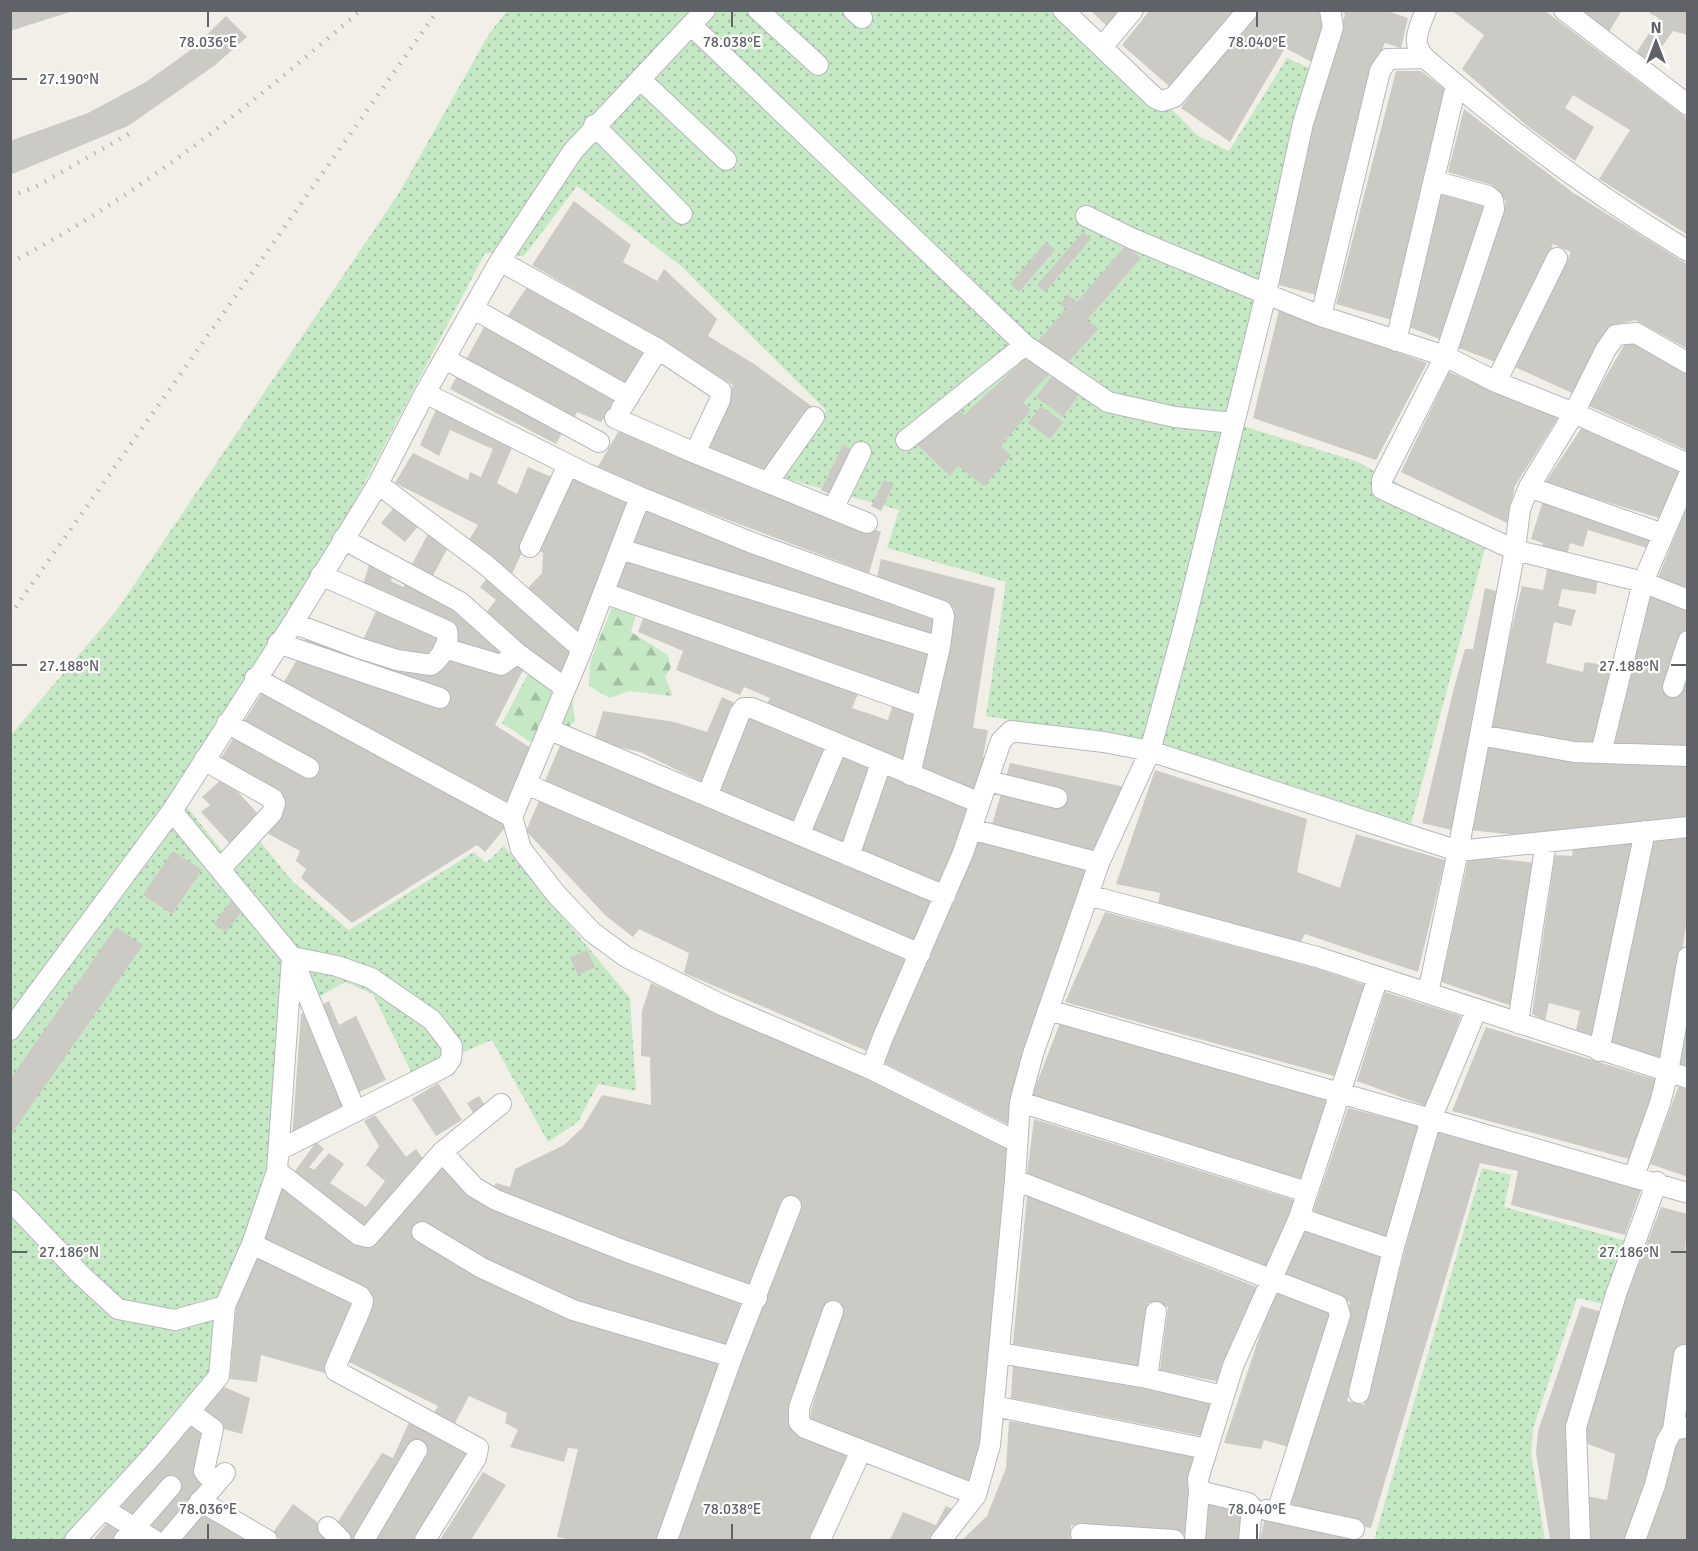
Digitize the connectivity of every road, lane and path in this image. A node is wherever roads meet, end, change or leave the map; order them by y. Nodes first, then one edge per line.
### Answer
1 (758, 10) edge
2 (1063, 10) edge
3 (1133, 10) edge
4 (1248, 10) edge
5 (1330, 10) edge
6 (1425, 10) edge
7 (1564, 10) edge
8 (698, 18) edge
9 (1103, 46) junction
10 (1425, 58) junction
11 (818, 65) dead end
12 (641, 80) junction
13 (1456, 85) junction
14 (1688, 105) edge
15 (594, 125) junction
16 (726, 160) dead end
17 (1434, 181) junction
18 (682, 214) dead end
19 (1086, 216) dead end
20 (1688, 251) edge
21 (1557, 258) dead end
22 (500, 261) junction
23 (1266, 294) junction
24 (474, 309) junction
25 (1321, 316) junction
26 (1396, 341) junction
27 (1025, 345) junction
28 (658, 349) junction
29 (1444, 356) junction
30 (445, 359) junction
31 (1688, 363) edge
32 (1496, 382) junction
33 (425, 393) junction
34 (629, 397) junction
35 (1574, 413) junction
36 (814, 417) dead end
37 (615, 418) junction
38 (1233, 423) junction
39 (906, 440) dead end
40 (599, 442) junction
41 (861, 452) dead end
42 (695, 453) junction
43 (1688, 464) edge
44 (574, 468) junction
45 (1688, 477) edge
46 (768, 482) junction
47 (378, 484) junction
48 (1529, 487) junction
49 (640, 497) junction
50 (832, 509) junction
51 (867, 523) dead end
52 (1663, 534) junction
53 (343, 539) junction
54 (530, 547) dead end
55 (620, 549) junction
56 (1515, 550) junction
57 (321, 575) junction
58 (1643, 582) junction
59 (604, 593) junction
60 (1688, 600) edge
61 (293, 622) junction
62 (1688, 641) edge
63 (278, 643) junction
64 (940, 647) junction
65 (444, 648) junction
66 (582, 649) junction
67 (517, 653) junction
68 (255, 678) junction
69 (1674, 687) dead end
70 (565, 688) junction
71 (440, 698) dead end
72 (925, 707) junction
73 (227, 723) junction
74 (548, 729) junction
75 (1480, 735) junction
76 (837, 745) junction
77 (1150, 751) junction
78 (1601, 753) junction
79 (1688, 756) edge
80 (204, 759) junction
81 (881, 763) junction
82 (309, 768) dead end
83 (910, 775) junction
84 (988, 781) junction
85 (526, 784) junction
86 (707, 796) junction
87 (1057, 798) dead end
88 (980, 804) junction
89 (172, 811) junction
90 (512, 817) junction
91 (1688, 827) edge
92 (971, 829) junction
93 (1645, 831) junction
94 (799, 835) junction
95 (1546, 843) junction
96 (1458, 851) junction
97 (849, 856) junction
98 (1099, 863) junction
99 (221, 868) junction
100 (1088, 895) junction
101 (945, 896) junction
102 (920, 954) junction
103 (292, 957) junction
104 (1688, 957) edge
105 (1378, 977) junction
106 (1428, 993) junction
107 (1048, 1010) junction
108 (1476, 1011) junction
109 (1518, 1023) junction
110 (10, 1030) edge
111 (1599, 1051) junction
112 (871, 1070) junction
113 (1668, 1072) junction
114 (1688, 1078) edge
115 (1339, 1092) junction
116 (1020, 1102) junction
117 (501, 1104) dead end
118 (355, 1110) junction
119 (1431, 1119) junction
120 (1017, 1142) junction
121 (279, 1150) junction
122 (442, 1152) junction
123 (277, 1172) junction
124 (1634, 1176) junction
125 (1015, 1180) junction
126 (1657, 1182) junction
127 (1307, 1192) junction
128 (1688, 1192) edge
129 (10, 1200) edge
130 (791, 1206) dead end
131 (1299, 1218) junction
132 (422, 1232) dead end
133 (252, 1244) junction
134 (1393, 1250) junction
135 (1272, 1281) junction
136 (757, 1298) junction
137 (225, 1306) junction
138 (833, 1311) dead end
139 (1156, 1312) dead end
140 (999, 1353) junction
141 (1684, 1355) dead end
142 (732, 1357) junction
143 (1147, 1378) junction
144 (1359, 1394) dead end
145 (1223, 1396) junction
146 (994, 1406) junction
147 (190, 1412) junction
148 (1681, 1428) edge
149 (1207, 1449) junction
150 (417, 1450) dead end
151 (861, 1452) junction
152 (171, 1486) dead end
153 (1199, 1491) junction
154 (976, 1495) junction
155 (200, 1501) junction
156 (1252, 1507) junction
157 (104, 1509) junction
158 (1277, 1512) junction
159 (1354, 1530) dead end
160 (129, 1534) edge
161 (1081, 1534) dead end
162 (75, 1540) edge
163 (154, 1540) edge
164 (168, 1540) edge
165 (267, 1540) edge
166 (364, 1540) edge
167 (425, 1540) edge
168 (668, 1540) edge
169 (820, 1540) edge
170 (941, 1540) edge
171 (1174, 1540) edge
172 (1195, 1540) edge
173 (1249, 1540) edge
174 (1580, 1540) edge
175 (1635, 1540) edge

1 - 11 street
2 - 9 street
3 - 9 street
4 - 9 street
5 - 23 street
6 - 10 street
7 - 14 street
8 - 12 street
8 - 27 street
10 - 13 street
10 - 25 street
12 - 15 street
12 - 16 street
13 - 17 street
13 - 20 street
15 - 18 street
15 - 22 street
17 - 26 street
17 - 29 street
19 - 23 street
21 - 32 street
22 - 24 street
22 - 28 street
23 - 25 street
23 - 38 street
24 - 30 street
24 - 34 street
25 - 26 street
26 - 29 street
27 - 38 street
27 - 39 street
28 - 34 street
28 - 42 street
29 - 32 street
29 - 56 street
30 - 33 street
30 - 40 street
31 - 35 street
32 - 35 street
33 - 44 street
33 - 47 street
34 - 37 street
35 - 43 street
35 - 48 street
36 - 46 street
37 - 40 street
37 - 42 street
38 - 77 street
40 - 44 street
41 - 50 street
42 - 46 street
44 - 49 street
44 - 54 street
45 - 52 street
46 - 50 street
47 - 53 street
47 - 66 street
48 - 52 street
48 - 56 street
49 - 55 street
49 - 64 street
50 - 51 street
52 - 58 street
53 - 57 street
53 - 67 street
55 - 59 street
55 - 64 street
56 - 58 street
56 - 75 street
57 - 61 street
57 - 65 street
58 - 60 street
58 - 78 street
59 - 66 street
59 - 72 street
61 - 63 street
61 - 65 street
62 - 69 street
63 - 68 street
63 - 71 street
64 - 72 street
65 - 67 street
66 - 70 street
67 - 70 street
68 - 73 street
68 - 90 street
70 - 74 street
72 - 83 street
73 - 80 street
73 - 82 street
74 - 85 street
74 - 86 street
75 - 78 street
75 - 96 street
76 - 81 street
76 - 86 street
76 - 94 street
77 - 84 street
77 - 96 street
77 - 98 street
78 - 79 street
80 - 89 street
80 - 99 street
81 - 83 street
81 - 97 street
83 - 88 street
84 - 87 street
84 - 88 street
85 - 90 street
85 - 102 street
86 - 94 street
88 - 92 street
89 - 99 street
89 - 110 street
90 - 112 street
91 - 93 street
92 - 98 street
92 - 101 street
93 - 95 street
93 - 111 street
94 - 97 street
95 - 96 street
95 - 109 street
96 - 106 street
97 - 101 street
98 - 100 street
99 - 103 street
100 - 105 street
100 - 107 street
101 - 102 street
102 - 112 street
103 - 118 street
103 - 118 street
103 - 121 street
104 - 113 street
105 - 106 street
105 - 115 street
106 - 108 street
107 - 115 street
107 - 116 street
108 - 109 street
108 - 119 street
109 - 111 street
111 - 113 street
112 - 120 street
113 - 114 street
113 - 124 street
115 - 119 street
115 - 127 street
116 - 120 street
116 - 127 street
117 - 122 street
118 - 121 street
119 - 124 street
119 - 134 street
120 - 125 street
121 - 123 street
122 - 123 street
122 - 136 street
123 - 133 street
124 - 126 street
125 - 135 street
125 - 140 street
126 - 128 street
126 - 174 street
127 - 131 street
129 - 137 street
130 - 136 street
131 - 134 street
131 - 135 street
132 - 142 street
133 - 137 street
133 - 167 street
134 - 144 street
135 - 145 street
135 - 158 street
136 - 142 street
137 - 147 street
138 - 151 street
139 - 143 street
140 - 143 street
140 - 146 street
141 - 148 street
142 - 168 street
143 - 145 street
145 - 149 street
146 - 149 street
146 - 154 street
147 - 155 street
147 - 157 street
148 - 175 street
149 - 153 street
150 - 166 street
151 - 154 street
151 - 169 street
152 - 160 street
153 - 156 street
153 - 172 street
154 - 170 street
155 - 164 street
155 - 165 street
156 - 158 street
156 - 173 street
157 - 160 street
157 - 162 street
158 - 159 street
160 - 163 street
161 - 171 street

